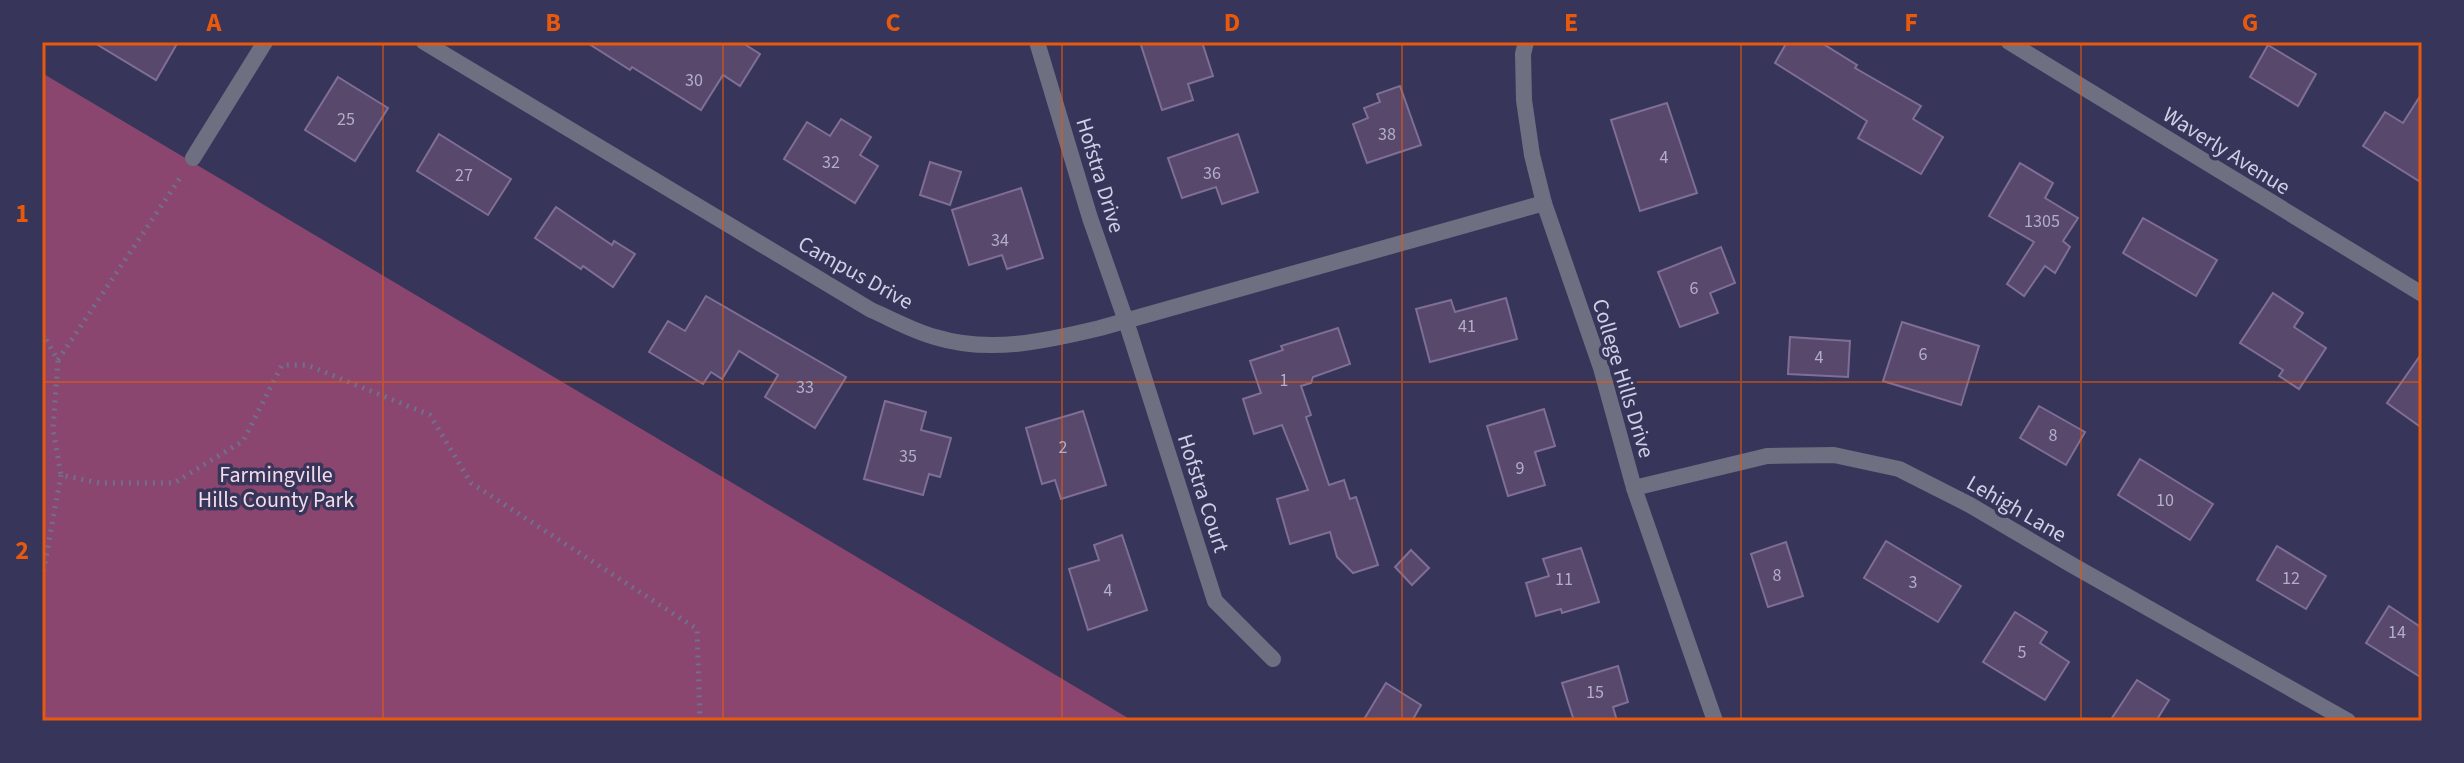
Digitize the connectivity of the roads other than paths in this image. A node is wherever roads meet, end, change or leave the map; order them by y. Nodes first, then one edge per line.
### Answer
1 (265, 42) edge
2 (424, 42) edge
3 (1037, 42) edge
4 (1526, 42) edge
5 (2009, 42) edge
6 (193, 158) road end
7 (1544, 203) junction
8 (2422, 294) edge
9 (1126, 321) junction
10 (1634, 488) junction
11 (1273, 659) dead end
12 (1715, 721) edge
13 (2348, 721) edge

1 - 6 street
2 - 9 street, Campus Drive
3 - 9 street, Hofstra Drive
4 - 7 street, College Hills Drive
5 - 8 street, Waverly Avenue
7 - 9 street, Campus Drive
7 - 10 street, College Hills Drive
9 - 11 street, Hofstra Court
10 - 12 street, College Hills Drive
10 - 13 street, Lehigh Lane

